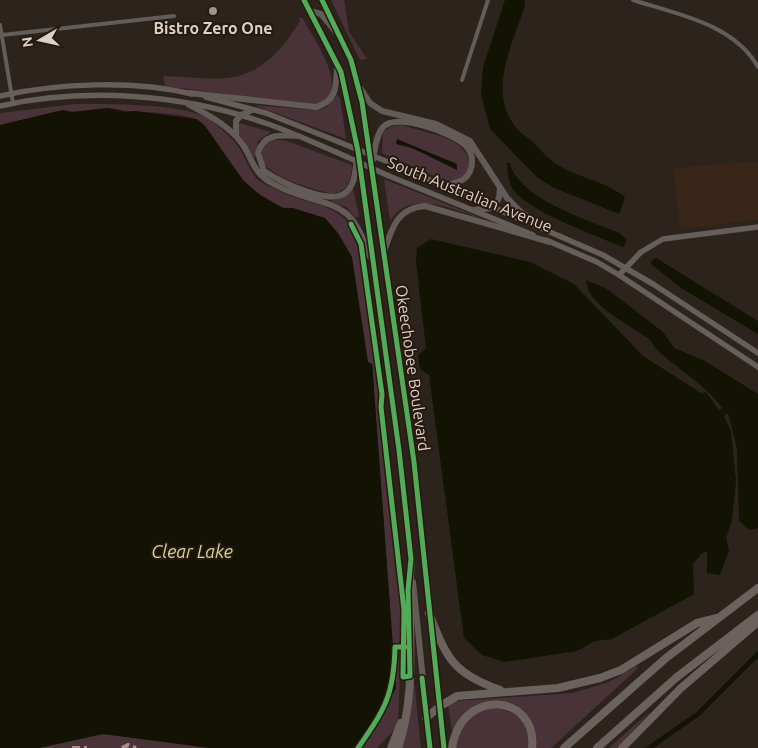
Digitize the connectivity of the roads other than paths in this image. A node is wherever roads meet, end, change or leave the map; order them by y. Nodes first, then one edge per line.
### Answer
1 (304, 0) edge
2 (488, 0) edge
3 (633, 0) edge
4 (658, 0) edge
5 (323, 2) edge
6 (656, 7) junction
7 (310, 11) junction
8 (174, 16) dead end
9 (0, 25) edge
10 (2, 35) junction
11 (340, 37) junction
12 (338, 64) junction
13 (758, 67) edge
14 (462, 80) dead end
15 (358, 84) junction
16 (189, 93) junction
17 (11, 94) junction
18 (0, 96) edge
19 (13, 103) junction
20 (188, 104) junction
21 (0, 106) edge
22 (252, 110) junction
23 (241, 115) junction
24 (236, 136) junction
25 (298, 136) junction
26 (358, 151) junction
27 (372, 166) junction
28 (442, 186) junction
29 (500, 188) junction
30 (494, 208) junction
31 (474, 210) junction
32 (758, 226) edge
33 (548, 230) junction
34 (550, 242) junction
35 (385, 251) junction
36 (627, 267) junction
37 (620, 275) junction
38 (376, 279) junction
39 (758, 353) edge
40 (758, 367) edge
41 (410, 559) junction
42 (758, 588) edge
43 (429, 613) junction
44 (758, 615) edge
45 (716, 618) junction
46 (758, 622) edge
47 (502, 691) junction
48 (408, 704) junction
49 (439, 706) junction
50 (426, 718) junction
51 (391, 748) edge
52 (398, 748) edge
53 (430, 748) edge
54 (444, 748) edge
55 (452, 748) edge
56 (532, 748) edge
57 (564, 748) edge
58 (597, 748) edge
59 (622, 748) edge

1 - 7 main road, Okeechobee Boulevard
2 - 14 street
3 - 6 street
4 - 6 street
5 - 11 main road, Okeechobee Boulevard
6 - 13 street
7 - 11 main road
7 - 12 main road, Okeechobee Boulevard
8 - 10 street
9 - 10 street
10 - 17 street
11 - 15 main road, Okeechobee Boulevard
12 - 16 main road
12 - 26 main road, Okeechobee Boulevard
15 - 27 main road, Okeechobee Boulevard
15 - 29 main road
16 - 17 main road, South Australian Avenue
16 - 22 main road, South Australian Avenue
17 - 18 main road, South Australian Avenue
17 - 19 street
19 - 20 main road, South Australian Avenue
19 - 21 main road, South Australian Avenue
20 - 23 main road, South Australian Avenue
20 - 24 main road
22 - 23 main road
22 - 28 main road, South Australian Avenue, bridge
23 - 24 main road
23 - 25 main road, South Australian Avenue
24 - 38 main road
25 - 26 main road
25 - 31 main road, South Australian Avenue, bridge
26 - 38 main road, Okeechobee Boulevard
27 - 28 main road
27 - 35 main road, Okeechobee Boulevard
28 - 30 main road, South Australian Avenue
29 - 30 main road
29 - 33 main road
30 - 31 main road
30 - 33 main road, South Australian Avenue
31 - 34 main road, South Australian Avenue
32 - 36 main road
33 - 36 main road, South Australian Avenue
34 - 35 main road
34 - 37 main road, South Australian Avenue
35 - 43 main road, Okeechobee Boulevard
36 - 37 main road
36 - 39 main road, South Australian Avenue
37 - 40 main road, South Australian Avenue
38 - 41 main road, Okeechobee Boulevard
41 - 48 highway
41 - 50 main road, Okeechobee Boulevard
42 - 45 highway
43 - 47 highway
43 - 49 main road, Okeechobee Boulevard
44 - 58 highway
45 - 47 highway
45 - 57 highway
46 - 59 highway
47 - 49 highway
48 - 51 highway
48 - 52 highway
49 - 50 highway
49 - 54 main road, Okeechobee Boulevard
50 - 53 main road, Okeechobee Boulevard
55 - 56 highway

